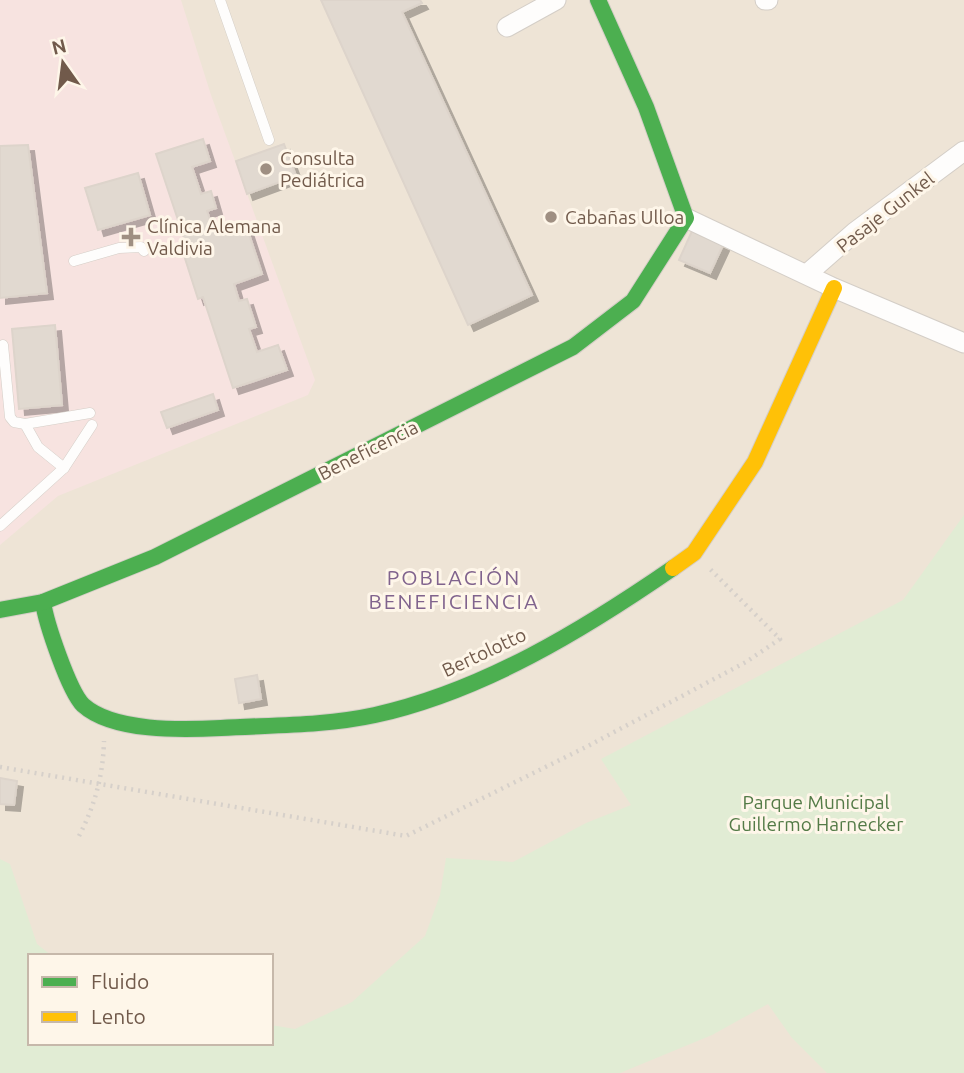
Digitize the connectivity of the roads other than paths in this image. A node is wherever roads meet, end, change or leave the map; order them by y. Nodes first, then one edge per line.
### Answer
1 (220, 0) edge
2 (556, 0) edge
3 (598, 0) edge
4 (507, 27) dead end
5 (269, 140) dead end
6 (964, 151) edge
7 (686, 218) junction
8 (144, 251) dead end
9 (74, 261) dead end
10 (807, 275) junction
11 (834, 288) junction
12 (964, 343) edge
13 (3, 345) dead end
14 (90, 412) dead end
15 (25, 424) junction
16 (92, 425) dead end
17 (64, 468) junction
18 (0, 526) edge
19 (43, 602) junction
20 (0, 610) edge

1 - 5 lane
2 - 4 street
3 - 7 street
6 - 10 street, Pasaje Gunkel
7 - 10 street
7 - 19 street, Beneficencia
8 - 9 lane
10 - 11 street
11 - 12 street
11 - 19 street, Bertolotto
13 - 15 lane
14 - 15 lane
15 - 17 lane
16 - 17 lane
17 - 18 lane
19 - 20 street, Beneficencia

